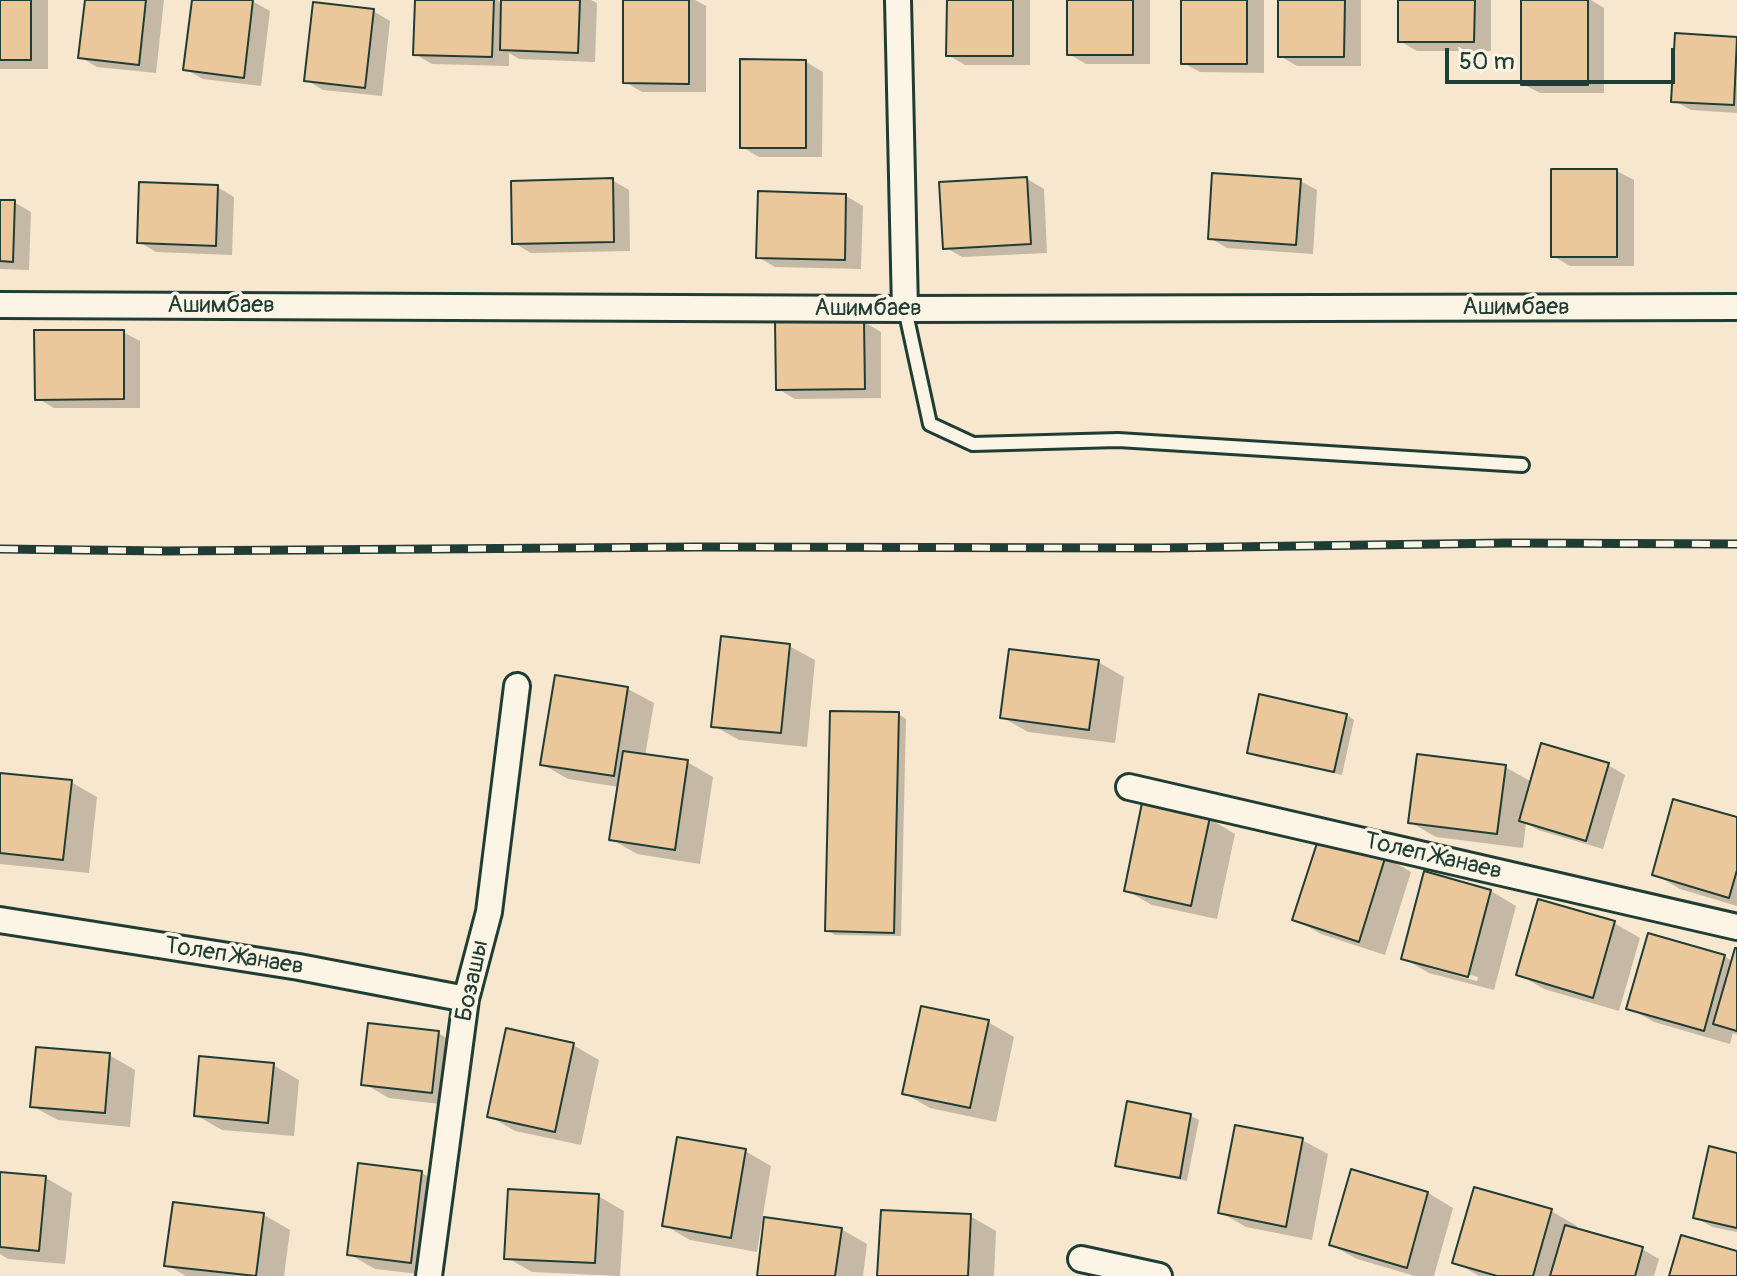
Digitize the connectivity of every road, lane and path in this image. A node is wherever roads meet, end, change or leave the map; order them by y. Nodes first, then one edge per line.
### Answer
1 (898, 0) edge
2 (0, 305) edge
3 (1737, 307) edge
4 (905, 309) junction
5 (1522, 465) dead end
6 (517, 686) dead end
7 (1129, 787) dead end
8 (0, 920) edge
9 (1737, 927) edge
10 (466, 999) junction
11 (1081, 1259) dead end
12 (429, 1276) edge
13 (1159, 1276) edge

1 - 4 street
2 - 4 street, Ашимбаев
3 - 4 street, Ашимбаев
4 - 5 lane
6 - 10 street, Бозашы
7 - 9 street, Толеп Жанаев
8 - 10 street, Толеп Жанаев
10 - 12 street, Бозашы
11 - 13 street

